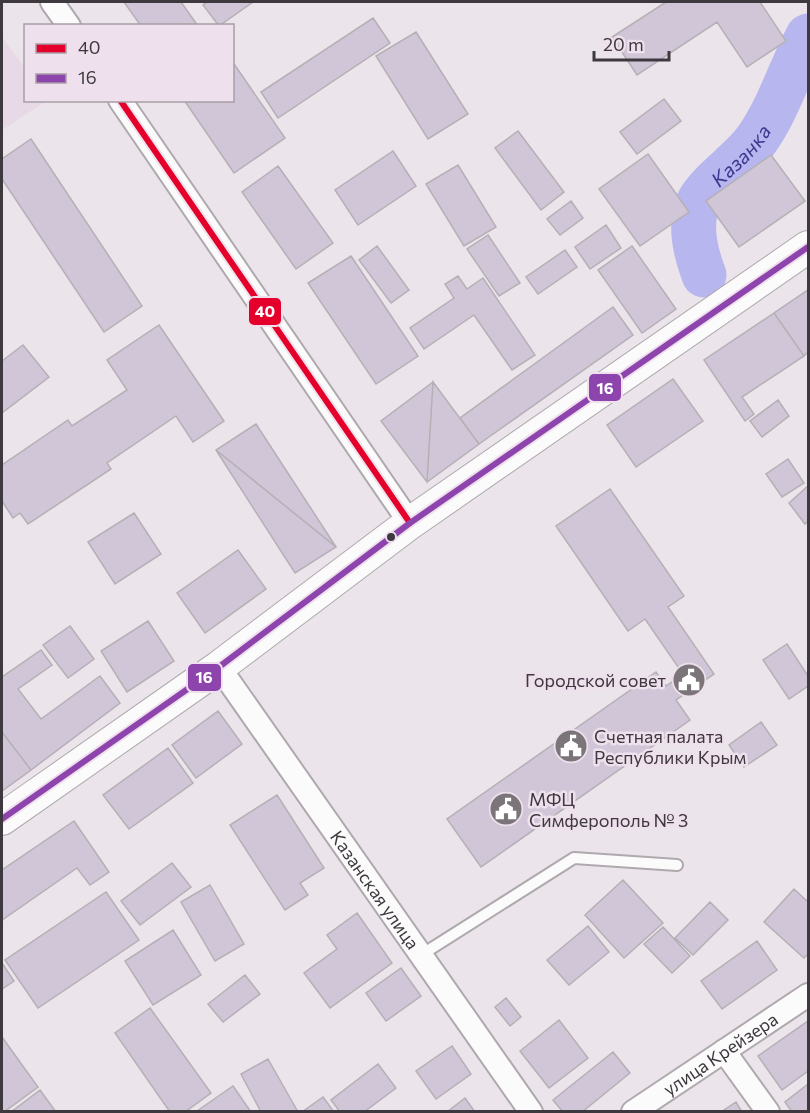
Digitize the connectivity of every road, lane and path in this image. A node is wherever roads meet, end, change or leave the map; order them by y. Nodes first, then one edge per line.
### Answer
1 (52, 2) edge
2 (68, 24) edge
3 (121, 102) edge
4 (808, 247) edge
5 (410, 522) junction
6 (219, 667) junction
7 (2, 819) edge
8 (677, 865) dead end
9 (421, 955) junction
10 (808, 995) edge
11 (724, 1051) junction
12 (531, 1112) edge
13 (633, 1112) edge
14 (768, 1112) edge

1 - 2 street
3 - 5 street
4 - 5 main road
5 - 6 main road
6 - 7 main road
6 - 9 street, Казанская улица
8 - 9 lane
9 - 12 street, Казанская улица
10 - 11 street, улица Крейзера
11 - 13 street, улица Крейзера
11 - 14 street

